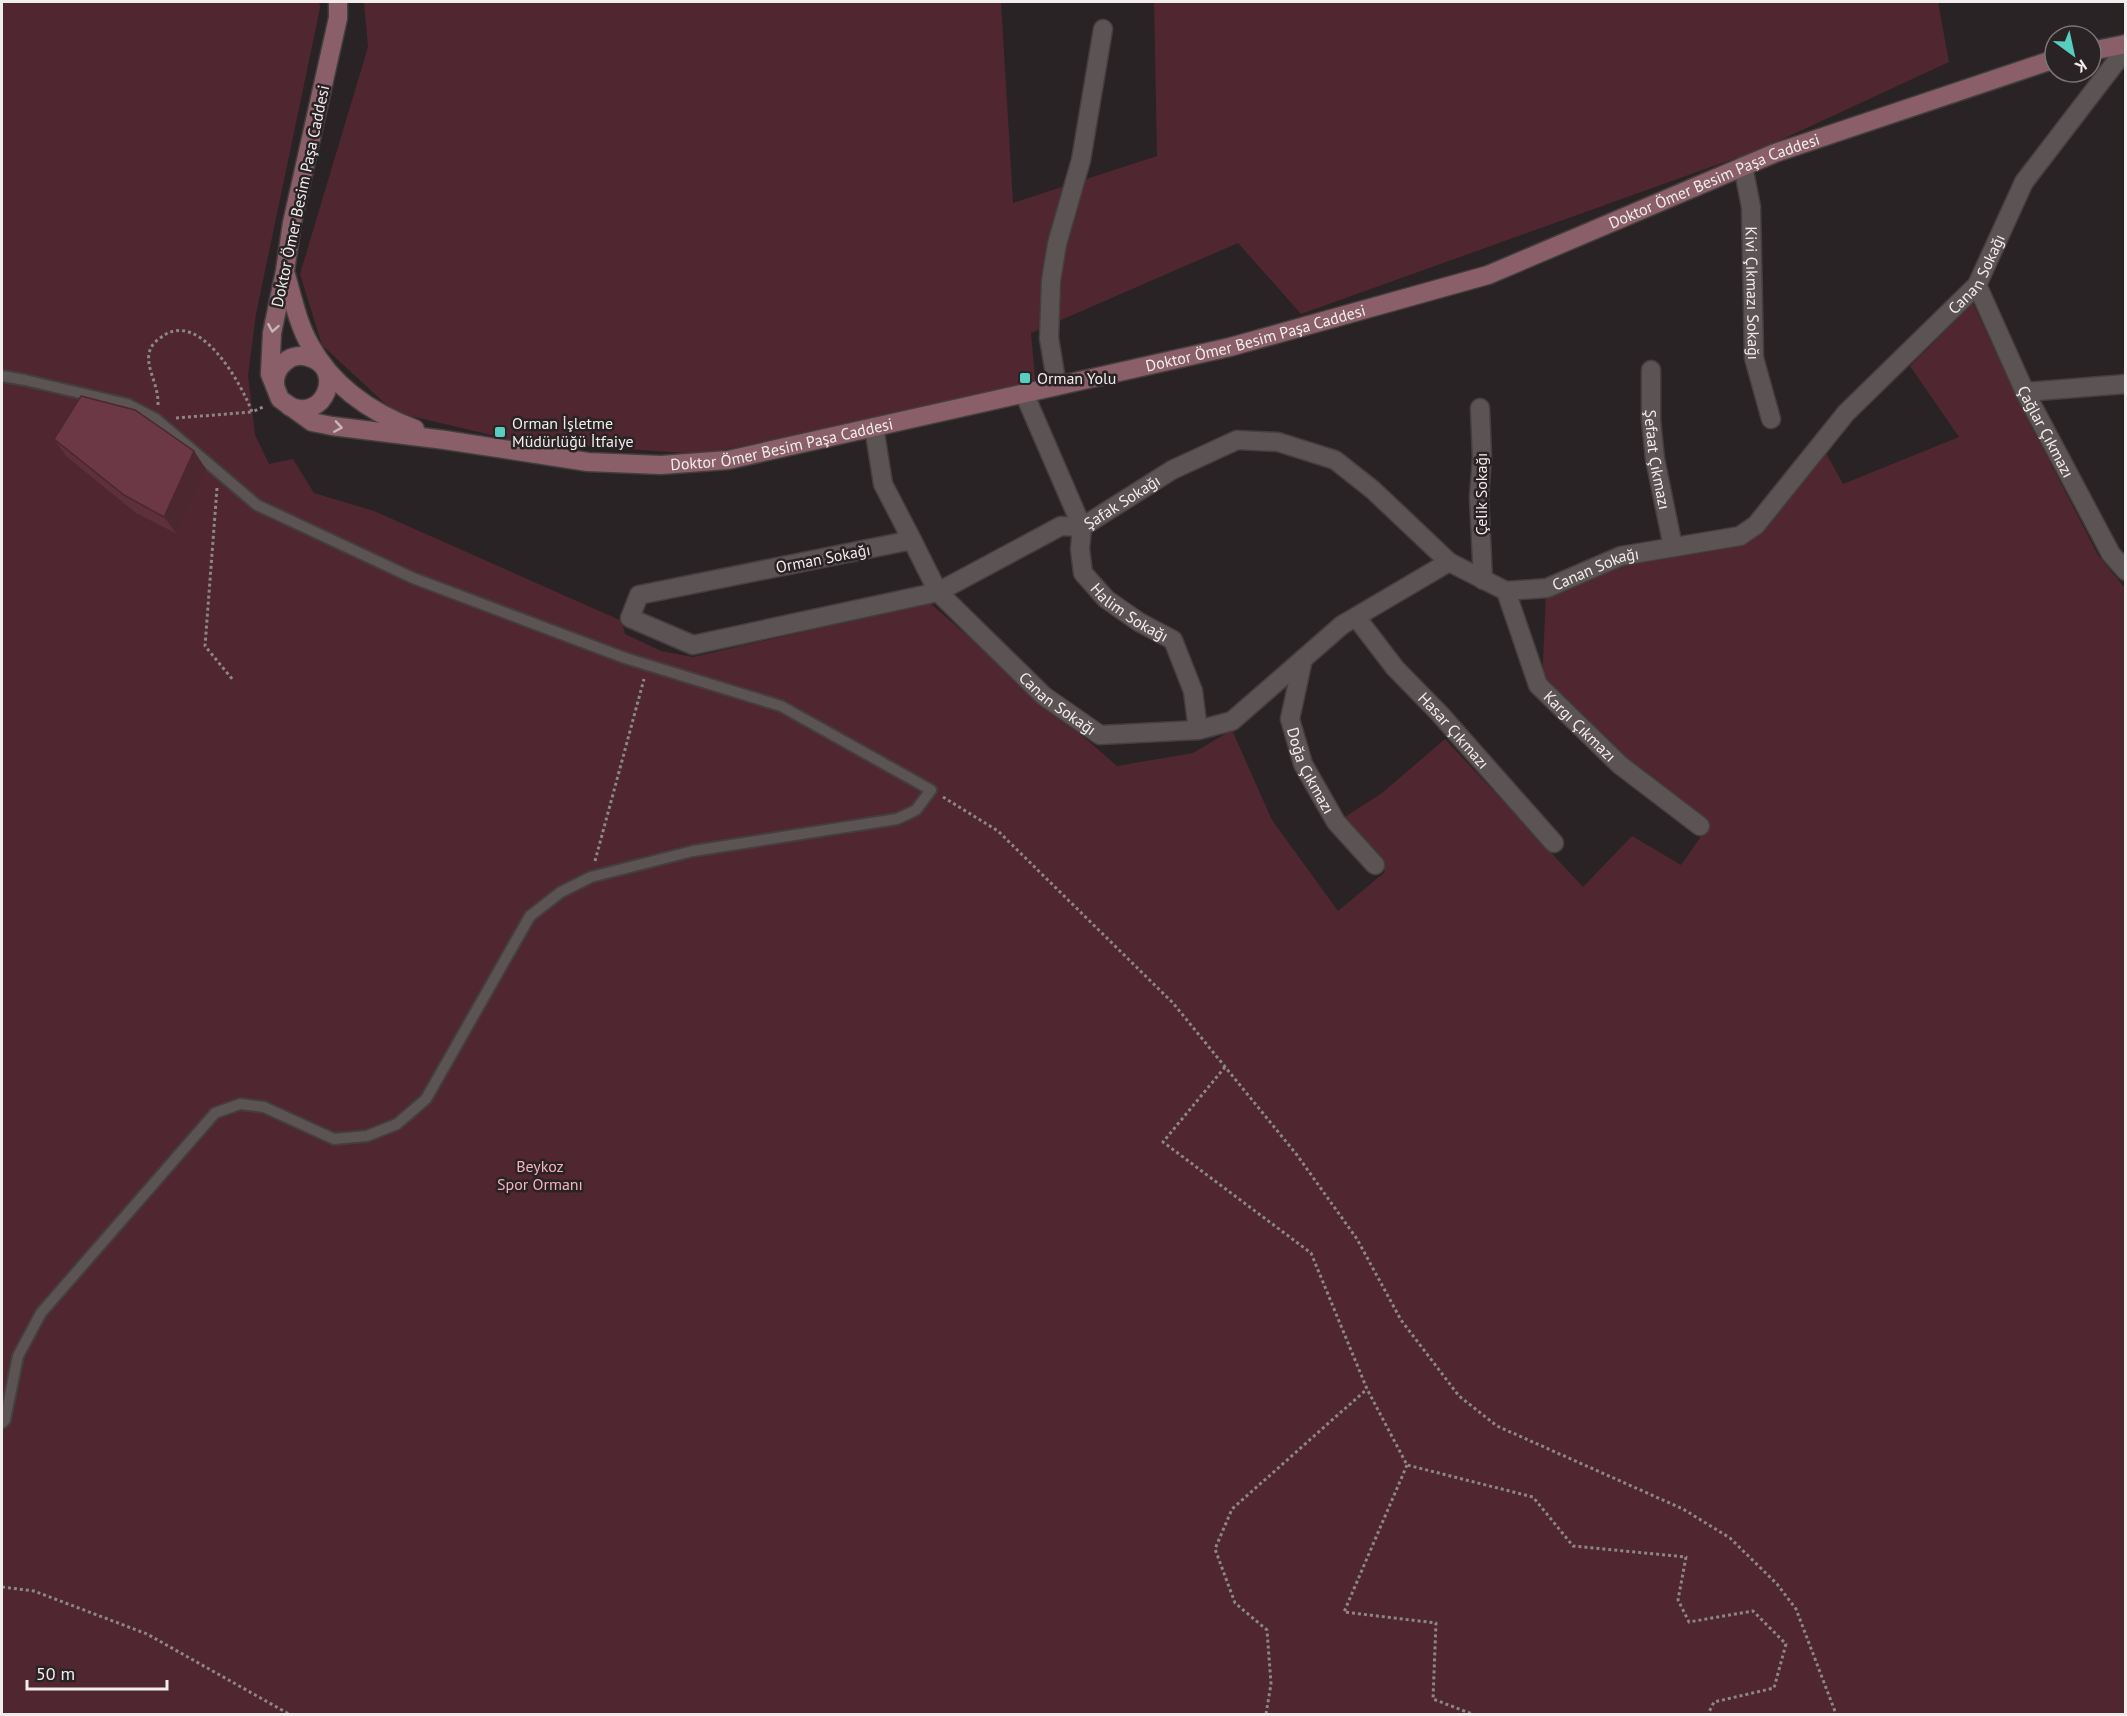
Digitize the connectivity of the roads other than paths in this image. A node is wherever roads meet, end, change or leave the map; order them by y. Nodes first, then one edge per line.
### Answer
1 (338, 2) edge
2 (1102, 29) dead end
3 (2126, 44) edge
4 (2103, 49) edge
5 (2126, 49) edge
6 (2043, 63) edge
7 (1743, 166) junction
8 (285, 271) junction
9 (1977, 285) junction
10 (324, 367) junction
11 (1651, 370) dead end
12 (2, 376) edge
13 (2126, 384) edge
14 (1057, 386) junction
15 (2025, 392) junction
16 (1024, 393) junction
17 (280, 398) junction
18 (1480, 408) dead end
19 (1770, 419) dead end
20 (874, 427) junction
21 (445, 440) junction
22 (1082, 527) junction
23 (912, 540) junction
24 (1673, 547) junction
25 (1449, 562) junction
26 (2126, 571) edge
27 (1483, 580) junction
28 (1506, 591) junction
29 (938, 592) junction
30 (1356, 617) junction
31 (693, 645) joint
32 (1303, 659) junction
33 (1198, 730) junction
34 (1700, 826) dead end
35 (1554, 843) dead end
36 (1375, 865) dead end
37 (2, 1423) edge

1 - 8 street, Doktor Ömer Besim Paşa Caddesi
2 - 14 street
3 - 4 street
5 - 9 street, Canan Sokağı
6 - 7 street, Doktor Ömer Besim Paşa Caddesi
7 - 14 street, Doktor Ömer Besim Paşa Caddesi
7 - 19 street, Kivi Çıkmazı Sokağı
8 - 10 street
8 -> 17 street, Doktor Ömer Besim Paşa Caddesi
9 - 15 street, Çağlar Çıkmazı
9 - 24 street, Canan Sokağı
10 - 17 street
10 - 17 street
10 - 21 street
11 - 24 street, Şefaat Çıkmazı
12 - 37 lane
13 - 15 street
14 - 16 street, Doktor Ömer Besim Paşa Caddesi
15 - 26 street, Çağlar Çıkmazı
16 - 20 street, Doktor Ömer Besim Paşa Caddesi
16 - 22 street, Halim Sokağı
17 -> 21 street, Doktor Ömer Besim Paşa Caddesi
18 - 27 street, Çelik Sokağı
20 - 21 street, Doktor Ömer Besim Paşa Caddesi
20 - 23 street
22 - 25 street, Şafak Sokağı
22 - 29 street, Şafak Sokağı
22 - 33 street, Halim Sokağı
23 - 29 street, Canan Sokağı
23 - 31 street, Orman Sokağı
24 - 28 street, Canan Sokağı
25 - 27 street, Canan Sokağı
25 - 30 street, Canan Sokağı
27 - 28 street, Canan Sokağı
28 - 34 street, Kargı Çıkmazı
29 - 31 street, Şafak Sokağı
29 - 33 street, Canan Sokağı
30 - 32 street, Canan Sokağı
30 - 35 street, Hasar Çıkmazı
32 - 33 street, Canan Sokağı
32 - 36 street, Doğa Çıkmazı

